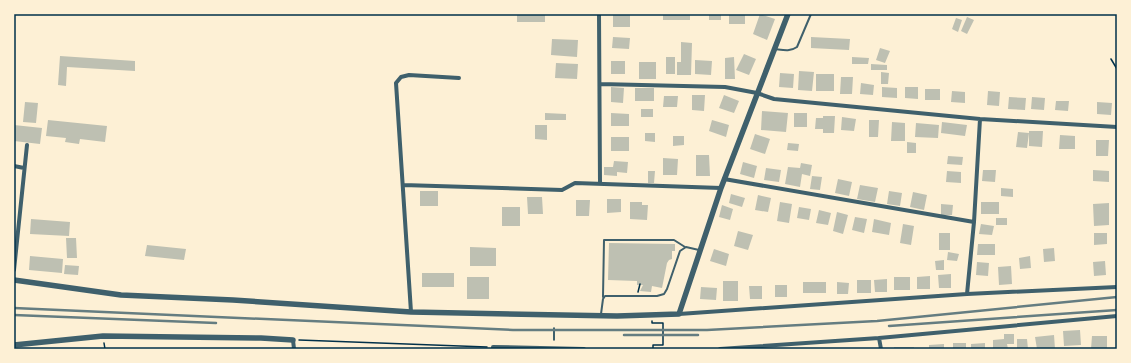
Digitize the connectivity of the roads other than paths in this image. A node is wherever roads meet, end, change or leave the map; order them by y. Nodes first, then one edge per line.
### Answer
1 (599, 14) edge
2 (788, 14) edge
3 (811, 14) edge
4 (774, 49) junction
5 (459, 78) dead end
6 (600, 84) junction
7 (757, 93) junction
8 (980, 119) junction
9 (1117, 126) edge
10 (27, 145) dead end
11 (14, 166) edge
12 (24, 168) junction
13 (724, 179) junction
14 (600, 184) junction
15 (403, 185) junction
16 (720, 188) junction
17 (974, 222) junction
18 (686, 247) junction
19 (700, 250) junction
20 (14, 270) edge
21 (14, 280) edge
22 (1117, 287) edge
23 (967, 294) junction
24 (603, 298) junction
25 (411, 312) junction
26 (679, 314) junction
27 (601, 316) junction
28 (1117, 316) edge
29 (879, 338) junction
30 (293, 340) joint
31 (14, 345) edge
32 (493, 348) edge
33 (294, 349) edge
34 (584, 349) edge
35 (720, 349) edge
36 (881, 349) edge

1 - 6 street
2 - 4 street
3 - 4 lane
4 - 7 street
5 - 15 street
6 - 7 street
6 - 14 street
7 - 8 street
7 - 13 street
8 - 9 street
8 - 17 street
10 - 12 street
11 - 12 street
12 - 20 street
13 - 16 street
13 - 17 street
14 - 15 street
14 - 16 street
15 - 25 street
16 - 19 street
17 - 23 street
18 - 19 lane
18 - 24 lane
18 - 24 lane
19 - 26 street
21 - 25 street
22 - 23 street
23 - 26 street
24 - 27 lane
25 - 27 street
26 - 27 street
28 - 29 street
29 - 35 street
29 - 36 street
30 - 31 street
30 - 33 street
32 - 34 street

